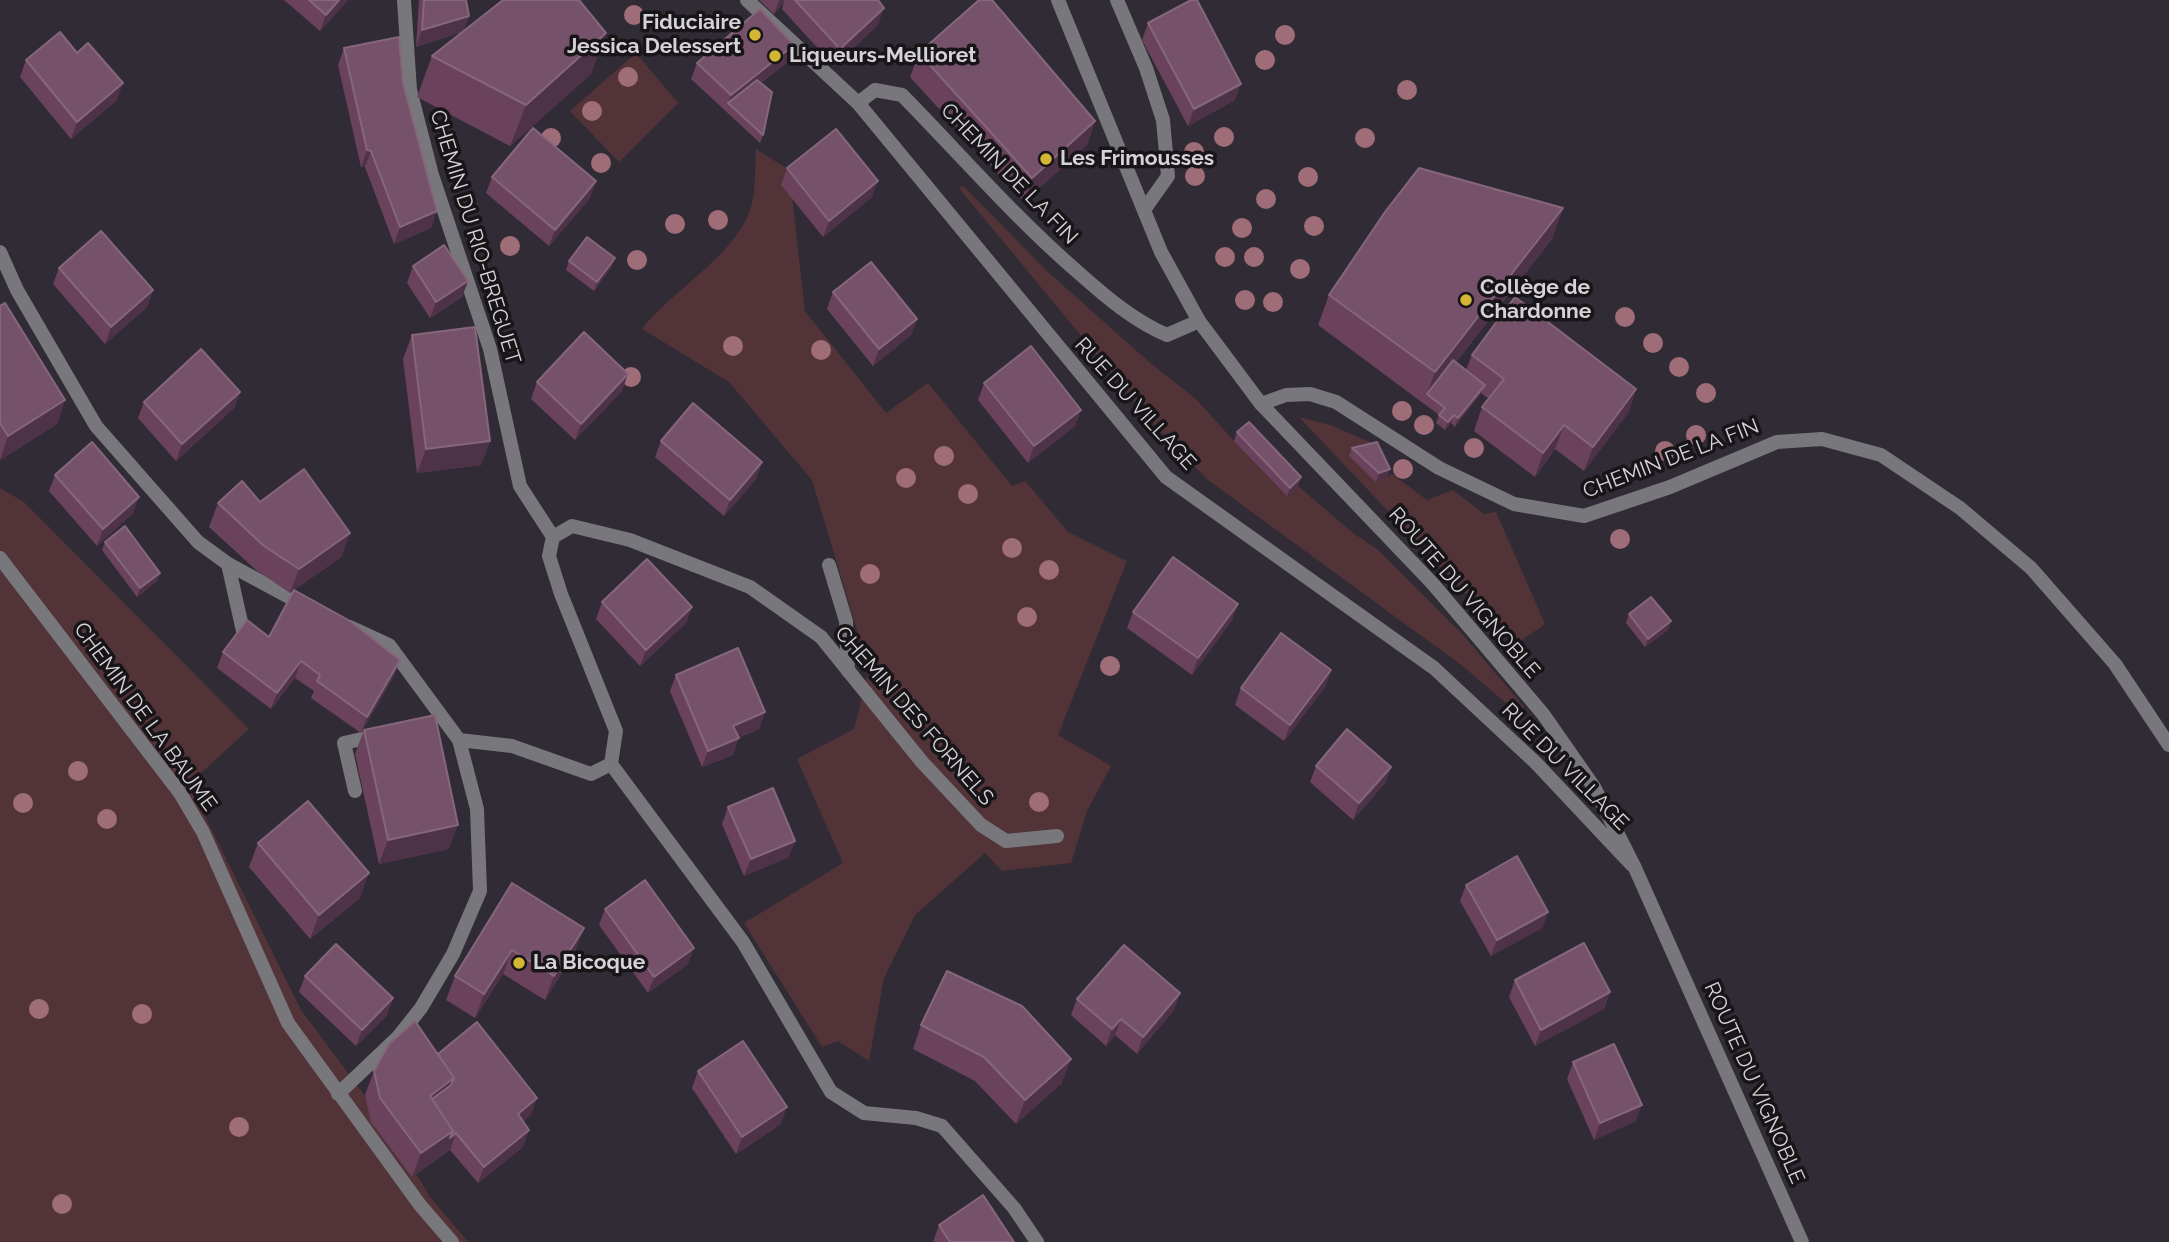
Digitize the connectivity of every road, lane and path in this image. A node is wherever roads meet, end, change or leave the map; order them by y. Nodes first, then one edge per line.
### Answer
1 (404, 0) edge
2 (747, 0) edge
3 (1058, 0) edge
4 (1117, 0) edge
5 (858, 103) junction
6 (1144, 210) junction
7 (0, 252) edge
8 (1199, 321) junction
9 (1261, 404) junction
10 (553, 537) junction
11 (0, 558) edge
12 (228, 564) junction
13 (829, 565) dead end
14 (243, 631) edge
15 (848, 671) junction
16 (449, 723) junction
17 (426, 727) edge
18 (391, 732) edge
19 (459, 740) junction
20 (2169, 745) edge
21 (611, 764) junction
22 (355, 791) dead end
23 (1057, 836) dead end
24 (1634, 868) junction
25 (338, 1094) junction
26 (453, 1242) edge
27 (1037, 1242) edge
28 (1802, 1242) edge

1 - 10 street, CHEMIN DU RIO-BREGUET
2 - 5 street, RUE DU VILLAGE
3 - 6 street, ROUTE DU VIGNOBLE
4 - 6 street
5 - 8 street, CHEMIN DE LA FIN
5 - 24 street, RUE DU VILLAGE
6 - 8 street, ROUTE DU VIGNOBLE
7 - 12 street
8 - 9 street, ROUTE DU VIGNOBLE
9 - 20 street, CHEMIN DE LA FIN
9 - 24 street, ROUTE DU VIGNOBLE
10 - 15 street, CHEMIN DES FORNELS
10 - 21 street
11 - 25 street, CHEMIN DE LA BAUME
12 - 14 street
12 - 16 street
13 - 15 street
15 - 23 street, CHEMIN DES FORNELS
16 - 17 street
16 - 19 street
18 - 22 street
19 - 21 street
19 - 25 street
21 - 27 street
24 - 28 street, ROUTE DU VIGNOBLE
25 - 26 street, CHEMIN DE LA BAUME

